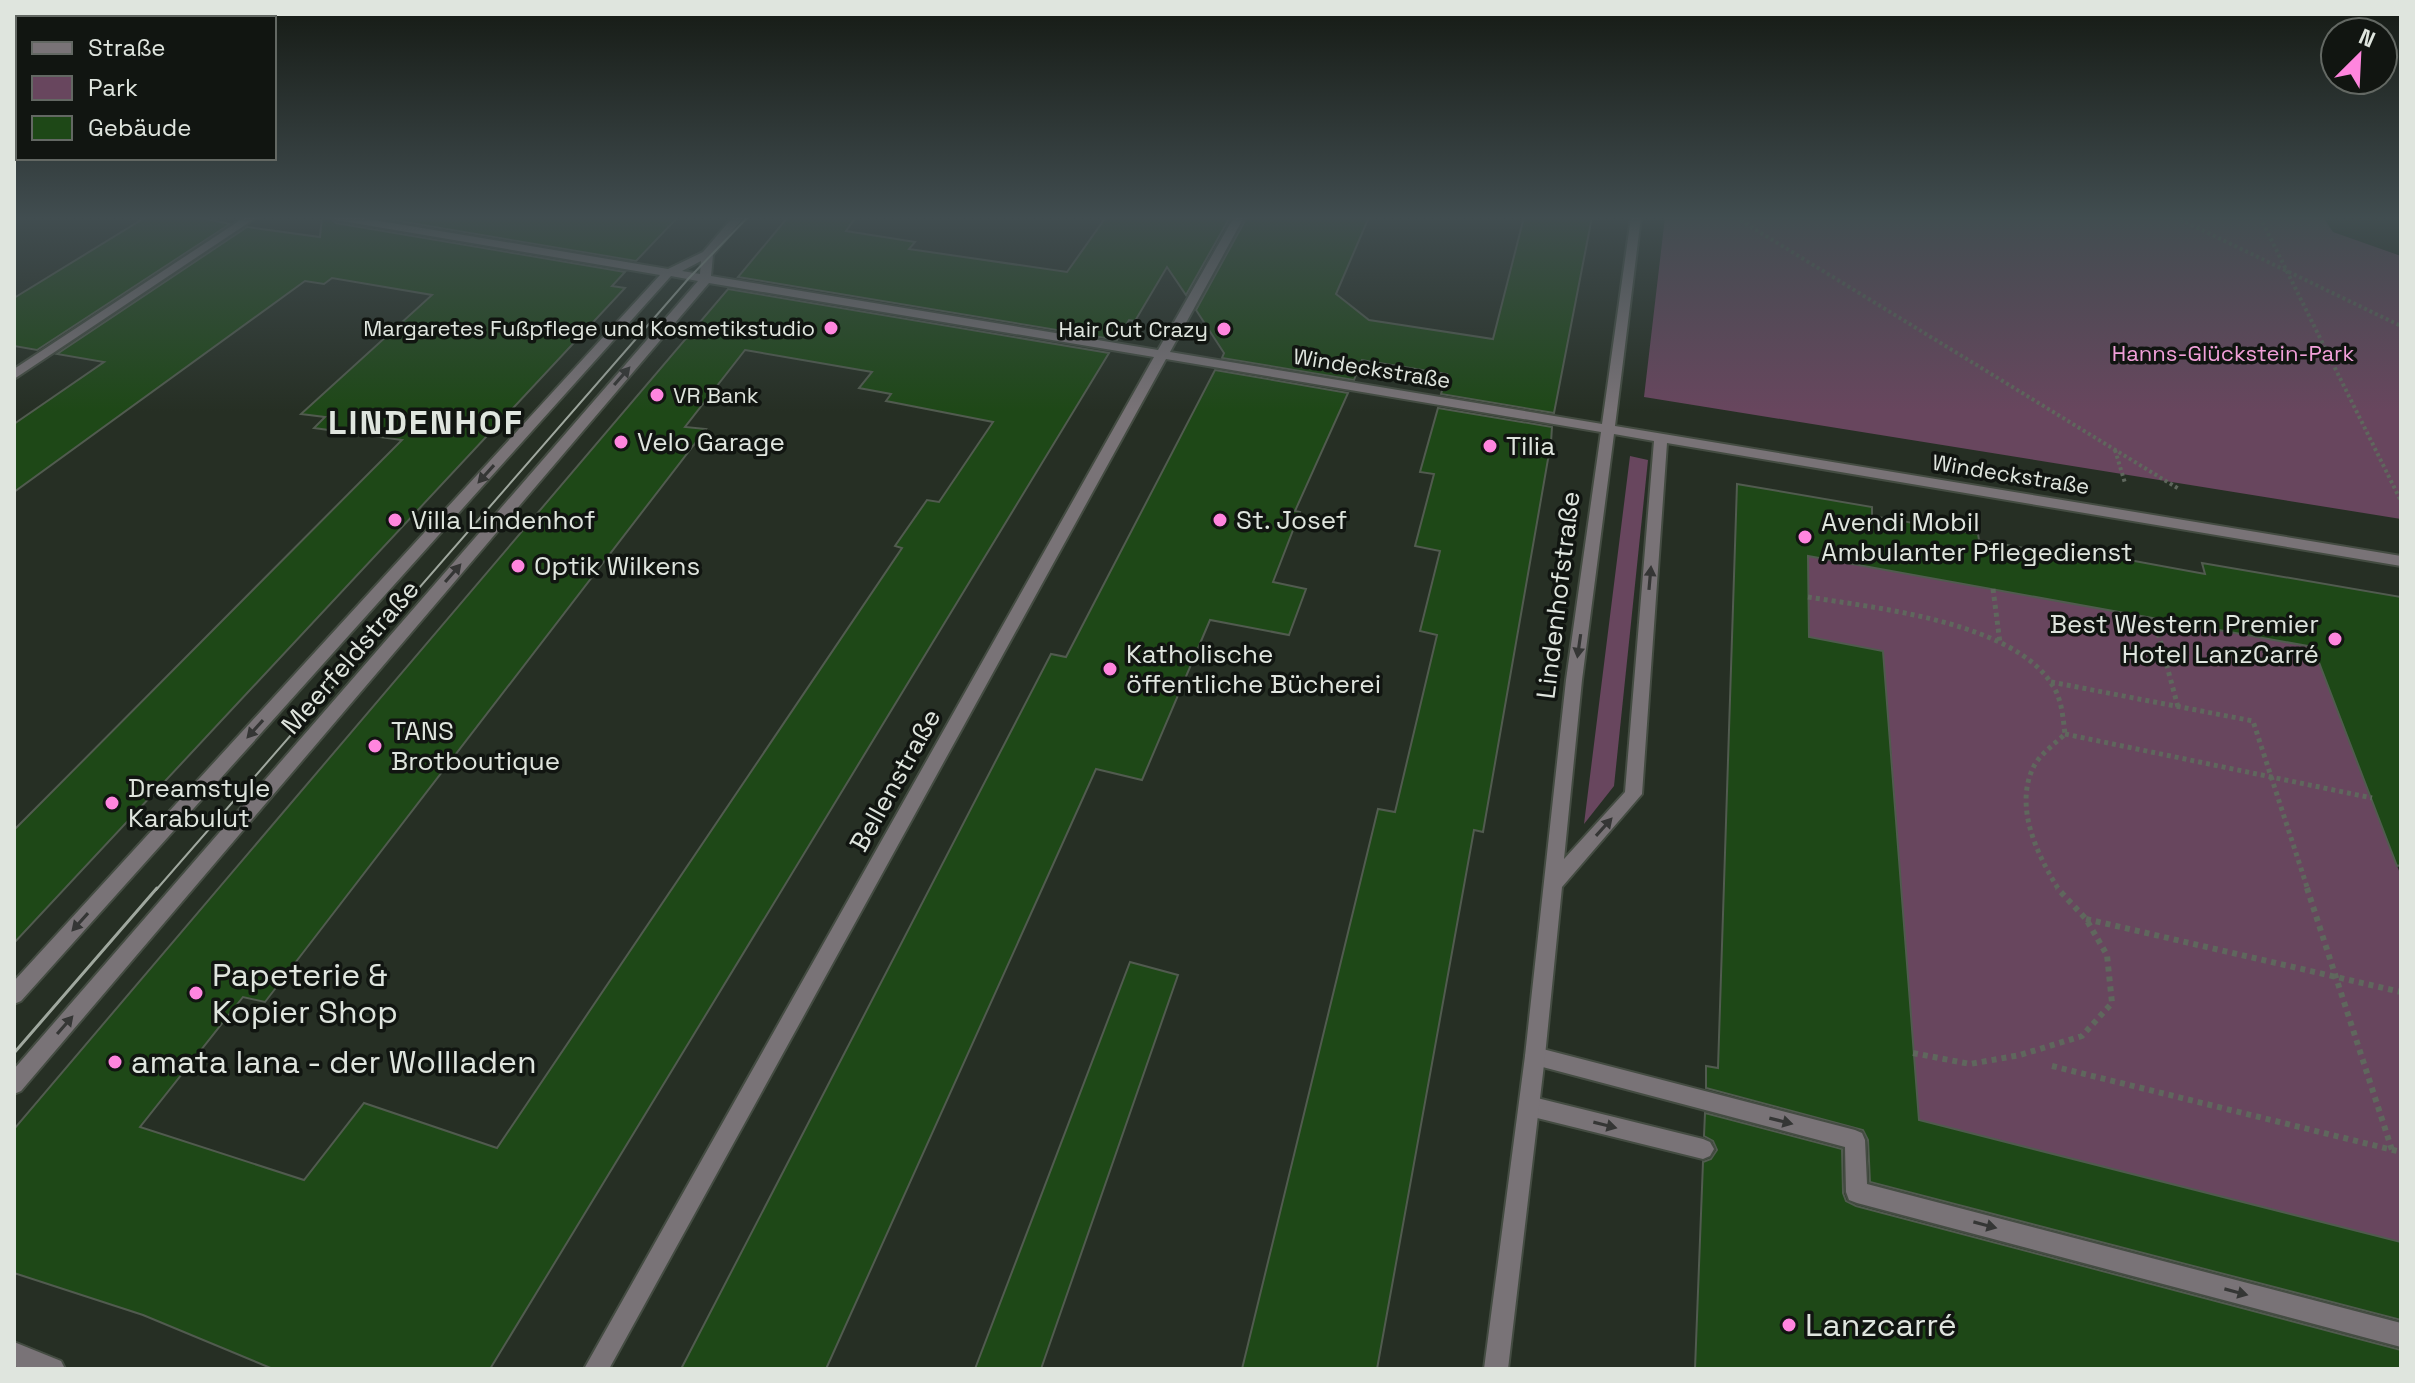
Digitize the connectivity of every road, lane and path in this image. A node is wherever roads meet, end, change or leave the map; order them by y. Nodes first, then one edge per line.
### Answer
1 (155, 282) edge
2 (660, 282) edge
3 (704, 282) edge
4 (714, 282) edge
5 (1203, 282) edge
6 (1627, 282) edge
7 (1841, 282) edge
8 (2292, 282) edge
9 (2309, 282) edge
10 (2401, 326) edge
11 (1162, 356) junction
12 (14, 375) edge
13 (1606, 430) junction
14 (1661, 439) junction
15 (2180, 489) dead end
16 (2401, 501) edge
17 (2401, 561) edge
18 (1993, 589) dead end
19 (1808, 597) dead end
20 (2154, 618) dead end
21 (2000, 643) junction
22 (2051, 682) junction
23 (2178, 707) junction
24 (2065, 734) junction
25 (2271, 777) junction
26 (2372, 798) dead end
27 (1552, 885) junction
28 (2086, 919) junction
29 (2336, 976) junction
30 (2401, 992) edge
31 (14, 995) edge
32 (1913, 1053) dead end
33 (1535, 1056) junction
34 (2052, 1066) dead end
35 (14, 1084) edge
36 (1529, 1106) junction
37 (1703, 1149) dead end
38 (2392, 1150) junction
39 (2401, 1152) edge
40 (2401, 1335) edge
41 (14, 1354) edge
42 (53, 1369) edge
43 (596, 1369) edge
44 (1496, 1369) edge

1 - 12 street
2 -> 31 street, Meerfeldstraße
35 -> 3 street, Meerfeldstraße
4 - 11 street, Windeckstraße
5 - 11 street, Bellenstraße
6 - 13 street, Lindenhofstraße
7 - 15 path
8 - 16 path
9 - 10 path
11 - 13 street, Windeckstraße
11 - 43 street, Bellenstraße
13 - 14 street, Windeckstraße
13 -> 27 street, Lindenhofstraße
14 - 17 street, Windeckstraße
27 -> 14 street
18 - 21 path
19 - 21 path
20 - 23 path
21 - 22 path
22 - 23 path
22 - 24 path
23 - 25 path
24 - 25 path
24 - 28 path
25 - 26 path
25 - 29 path
27 - 33 street, Lindenhofstraße
28 - 29 path
28 - 32 path
29 - 30 path
29 - 38 path
33 - 36 street, Lindenhofstraße
33 -> 40 street
34 - 38 path
36 -> 37 street
36 - 44 street, Lindenhofstraße
38 - 39 path
41 - 42 street

